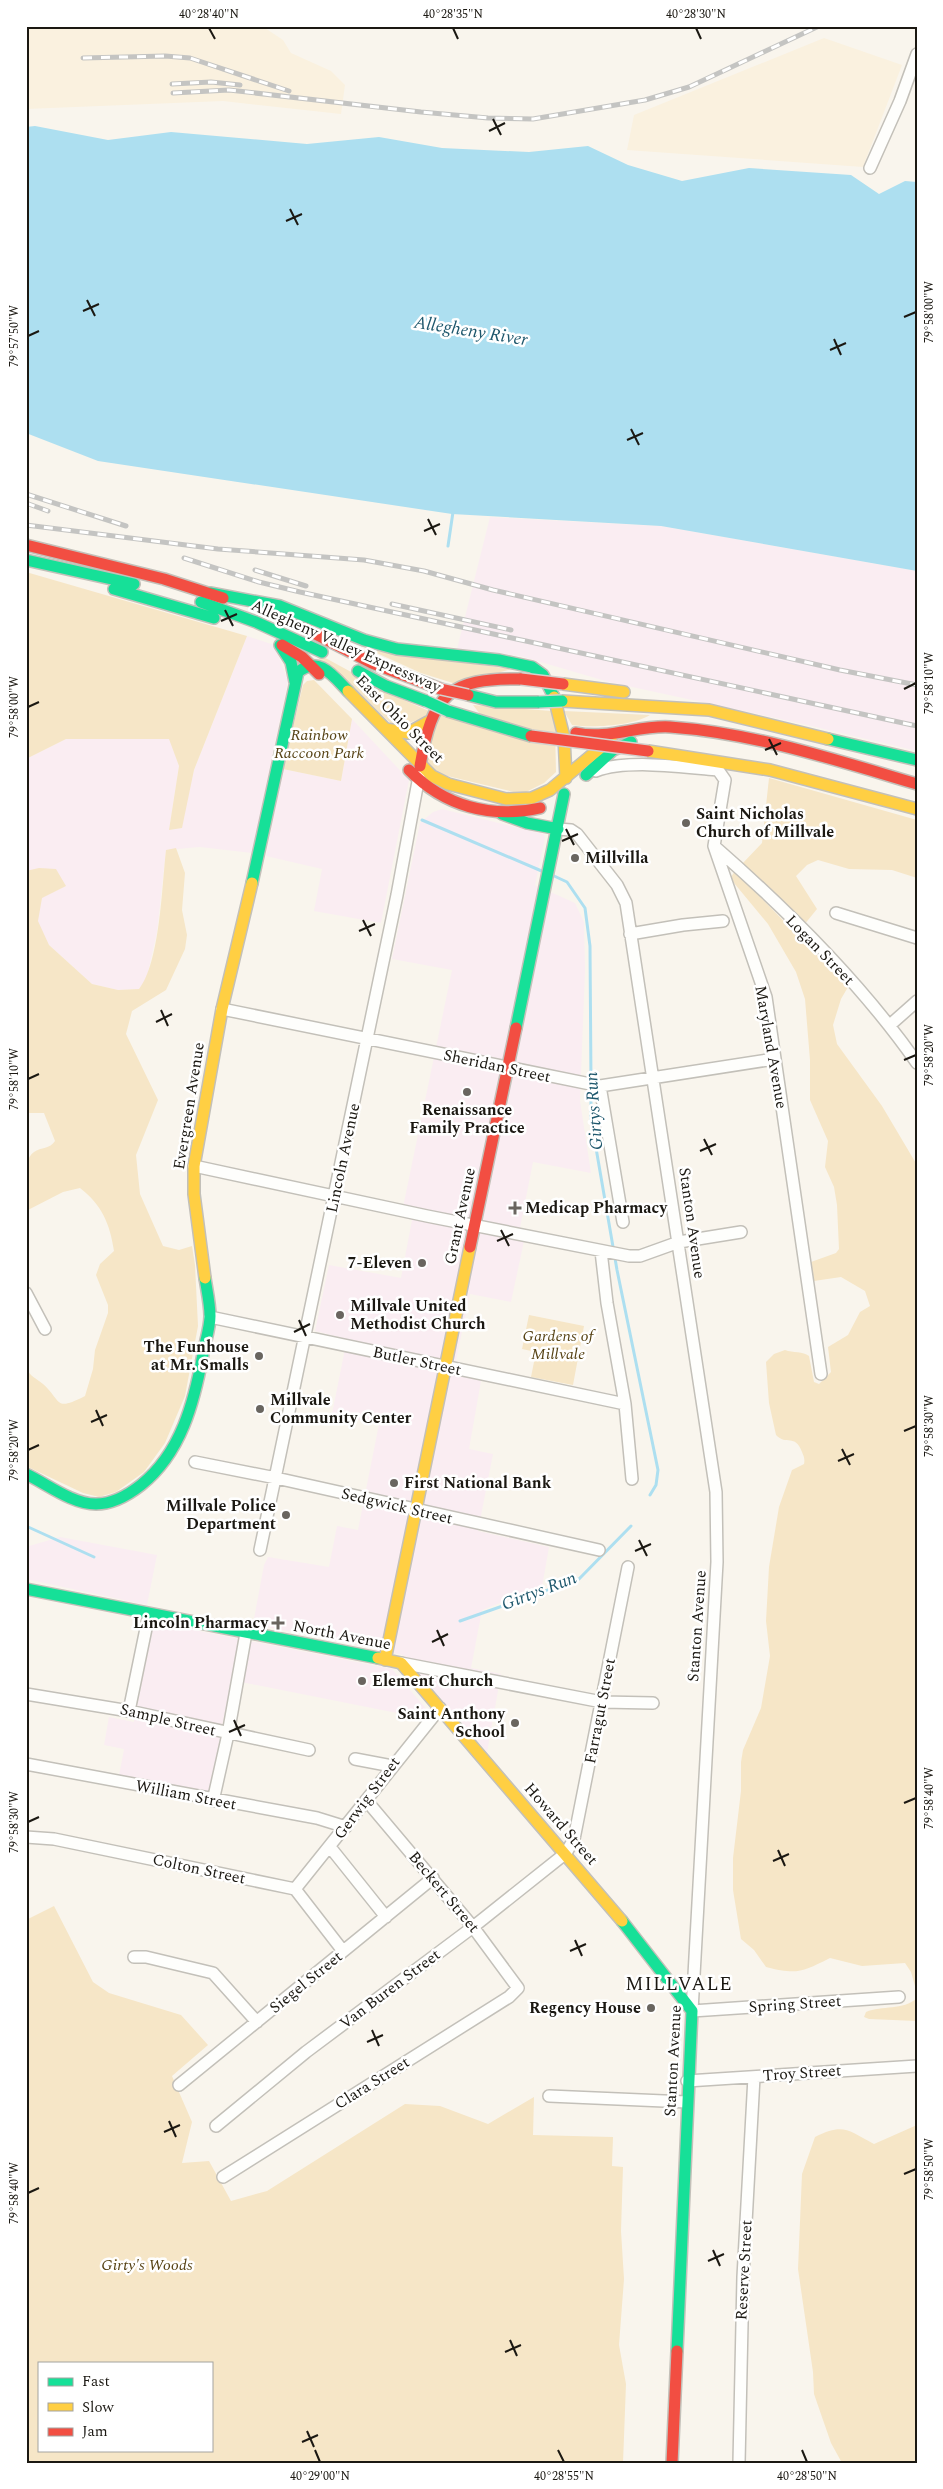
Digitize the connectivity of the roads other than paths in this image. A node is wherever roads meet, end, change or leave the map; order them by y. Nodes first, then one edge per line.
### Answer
1 (917, 54) edge
2 (870, 168) dead end
3 (26, 545) edge
4 (26, 561) edge
5 (210, 593) junction
6 (276, 642) junction
7 (331, 657) dead end
8 (347, 665) dead end
9 (315, 669) junction
10 (295, 682) junction
11 (659, 703) junction
12 (559, 716) junction
13 (428, 722) junction
14 (386, 729) junction
15 (622, 733) junction
16 (613, 750) junction
17 (917, 760) edge
18 (420, 766) junction
19 (616, 766) junction
20 (586, 774) junction
21 (566, 778) junction
22 (419, 780) junction
23 (917, 784) edge
24 (917, 793) edge
25 (564, 794) junction
26 (917, 809) edge
27 (498, 812) junction
28 (558, 829) junction
29 (714, 846) junction
30 (836, 913) dead end
31 (723, 921) dead end
32 (630, 934) junction
33 (917, 938) edge
34 (917, 1002) edge
35 (222, 1008) junction
36 (890, 1026) junction
37 (367, 1039) junction
38 (774, 1059) junction
39 (917, 1063) edge
40 (508, 1069) junction
41 (654, 1077) junction
42 (598, 1086) junction
43 (194, 1166) junction
44 (335, 1196) junction
45 (623, 1222) dead end
46 (475, 1226) junction
47 (741, 1232) dead end
48 (679, 1242) junction
49 (604, 1251) junction
50 (26, 1293) edge
51 (210, 1317) junction
52 (44, 1329) dead end
53 (305, 1337) junction
54 (446, 1368) junction
55 (821, 1374) dead end
56 (625, 1404) junction
57 (195, 1462) dead end
58 (26, 1474) edge
59 (276, 1478) junction
60 (632, 1479) dead end
61 (417, 1510) junction
62 (260, 1550) dead end
63 (599, 1550) dead end
64 (628, 1567) dead end
65 (26, 1589) edge
66 (149, 1614) junction
67 (246, 1633) junction
68 (385, 1660) junction
69 (401, 1663) junction
70 (26, 1694) edge
71 (602, 1702) junction
72 (653, 1703) dead end
73 (440, 1708) junction
74 (129, 1711) junction
75 (228, 1734) junction
76 (309, 1750) dead end
77 (355, 1759) dead end
78 (26, 1764) edge
79 (392, 1766) junction
80 (366, 1800) junction
81 (213, 1801) junction
82 (346, 1827) junction
83 (26, 1837) edge
84 (330, 1847) junction
85 (566, 1853) junction
86 (433, 1878) junction
87 (295, 1889) junction
88 (386, 1917) junction
89 (473, 1927) junction
90 (343, 1951) junction
91 (143, 1953) dead end
92 (518, 1988) joint
93 (899, 1997) dead end
94 (692, 2011) junction
95 (257, 2022) junction
96 (917, 2066) edge
97 (754, 2077) junction
98 (687, 2081) junction
99 (179, 2086) dead end
100 (549, 2096) dead end
101 (687, 2102) junction
102 (216, 2126) dead end
103 (224, 2177) dead end
104 (672, 2463) edge
105 (739, 2463) edge

1 - 2 street
3 - 5 main road, Allegheny Valley Expressway
4 - 6 main road
4 - 7 main road, Allegheny Valley Expressway
5 - 11 main road, Allegheny Valley Expressway, bridge
5 - 12 main road, Grant Avenue
6 - 9 main road
6 - 10 main road
8 - 26 main road, Allegheny Valley Expressway, bridge
9 - 10 main road
9 - 14 main road, East Ohio Street
9 - 22 main road, East Ohio Street
10 - 35 main road, Evergreen Avenue
11 - 13 main road, bridge
11 - 17 main road, Allegheny Valley Expressway
12 - 15 main road
12 - 21 main road, Grant Avenue
13 - 14 main road
13 - 18 main road
14 - 18 main road, East Ohio Street
15 - 21 main road, East Ohio Street
15 - 23 main road
16 - 19 street
16 - 20 main road, East Ohio Street
16 - 24 main road, East Ohio Street
18 - 21 main road, East Ohio Street
18 - 22 street, Lincoln Avenue
19 - 20 street, Maryland Avenue
19 - 29 street, Maryland Avenue
20 - 25 main road, East Ohio Street
21 - 25 main road, Grant Avenue
22 - 27 main road, East Ohio Street
22 - 37 street, Lincoln Avenue
25 - 27 main road, East Ohio Street
25 - 28 main road, Grant Avenue
27 - 28 main road
28 - 32 street, Stanton Avenue
28 - 40 main road, Grant Avenue
29 - 36 street, Logan Street
29 - 38 street, Maryland Avenue
30 - 33 street
31 - 32 street
32 - 41 street, Stanton Avenue
34 - 36 street
35 - 37 street, Sheridan Street
35 - 43 main road, Evergreen Avenue
36 - 39 street, Logan Street
37 - 40 street, Sheridan Street
37 - 44 street, Lincoln Avenue
38 - 41 street, Sheridan Street
38 - 55 street, Maryland Avenue
40 - 42 street, Sheridan Street
40 - 46 main road, Grant Avenue
41 - 42 street, Sheridan Street
41 - 48 street, Stanton Avenue
42 - 45 street
43 - 44 street
43 - 51 main road, Evergreen Avenue
44 - 46 street
44 - 53 street, Lincoln Avenue
46 - 49 street
46 - 54 main road, Grant Avenue
47 - 48 street
48 - 49 street
48 - 94 street, Stanton Avenue
49 - 56 street
50 - 52 street
51 - 53 street, Butler Street
51 - 58 main road, Evergreen Avenue
53 - 54 street, Butler Street
53 - 59 street, Lincoln Avenue
54 - 56 street, Butler Street
54 - 61 main road, Grant Avenue
56 - 60 street
57 - 59 street, Sedgwick Street
59 - 61 street, Sedgwick Street
59 - 62 street, Lincoln Avenue
61 - 63 street, Sedgwick Street
61 - 68 main road, Grant Avenue
64 - 71 street, Farragut Street
65 - 66 main road, North Avenue
66 - 67 main road, North Avenue
66 - 74 street
67 - 68 main road, North Avenue
67 - 75 street
68 - 69 main road, North Avenue
69 - 71 street, North Avenue
69 - 73 main road, Howard Street
70 - 74 street, Sample Street
71 - 72 street, North Avenue
71 - 85 street, Farragut Street
73 - 79 street, Gerwig Street
73 - 85 main road, Howard Street
74 - 75 street, Sample Street
75 - 76 street, Sample Street
75 - 81 street
77 - 79 street
78 - 81 street, William Street
79 - 80 street, Gerwig Street
80 - 82 street, Gerwig Street
80 - 86 street, Beckert Street
81 - 82 street, William Street
82 - 84 street, Gerwig Street
83 - 87 street, Colton Street
84 - 87 street, Gerwig Street
84 - 88 street
85 - 89 street, Van Buren Street
85 - 94 main road, Howard Street
86 - 88 street, Siegel Street
86 - 89 street, Beckert Street
87 - 90 street
88 - 90 street, Siegel Street
89 - 92 street, Beckert Street
89 - 102 street, Van Buren Street
90 - 95 street, Siegel Street
91 - 95 street
92 - 103 street, Clara Street
93 - 94 street, Spring Street
94 - 98 main road, Stanton Avenue
95 - 99 street, Siegel Street
96 - 97 street, Troy Street
97 - 98 street, Troy Street
97 - 105 street, Reserve Street
98 - 101 main road, Stanton Avenue
100 - 101 street
101 - 104 main road, Stanton Avenue

